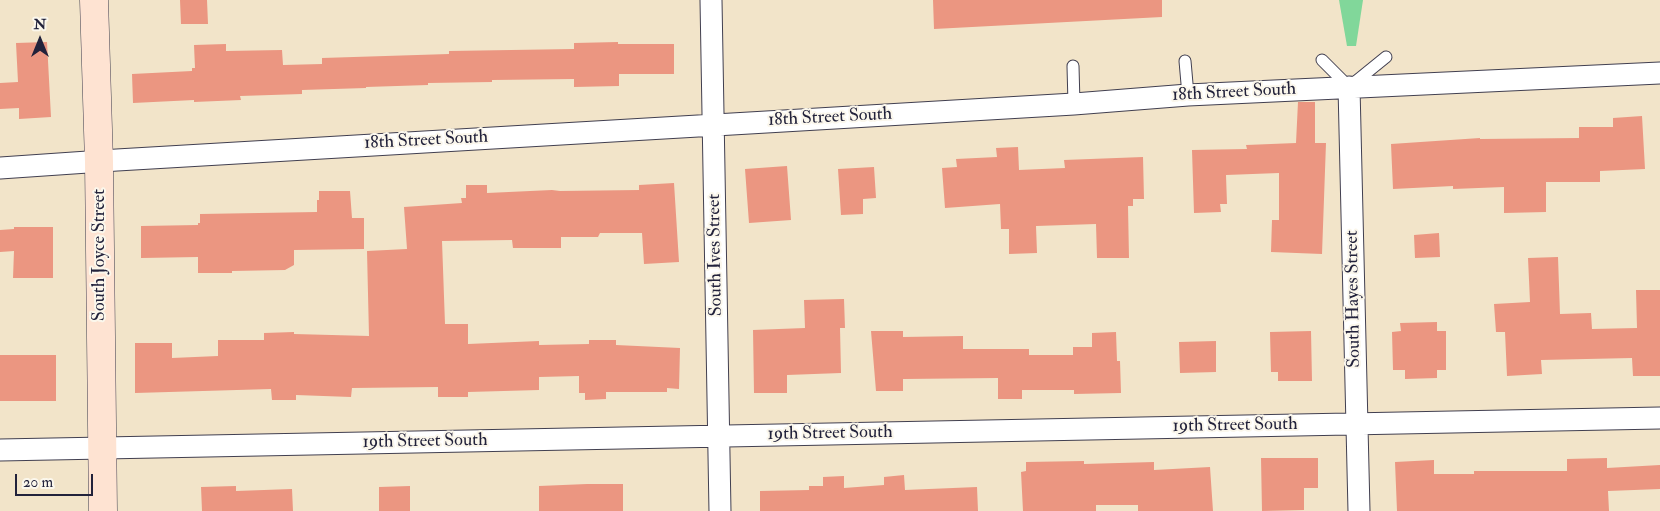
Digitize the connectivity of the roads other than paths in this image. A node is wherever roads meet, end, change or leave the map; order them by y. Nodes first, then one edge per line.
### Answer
1 (94, 0) edge
2 (711, 0) edge
3 (1386, 57) dead end
4 (1322, 60) dead end
5 (1185, 61) dead end
6 (1073, 66) dead end
7 (1660, 73) edge
8 (1349, 87) junction
9 (1188, 95) junction
10 (1074, 104) junction
11 (714, 124) junction
12 (99, 162) junction
13 (0, 168) edge
14 (1660, 418) edge
15 (1358, 424) junction
16 (719, 437) junction
17 (102, 448) junction
18 (0, 450) edge
19 (103, 511) edge
20 (720, 511) edge
21 (1359, 511) edge

1 - 12 street, South Joyce Street
2 - 11 street, South Ives Street
3 - 8 lane
4 - 8 lane
5 - 9 lane
6 - 10 lane
7 - 8 street, 18th Street South
8 - 9 street, 18th Street South
8 - 15 street, South Hayes Street
9 - 10 street, 18th Street South
10 - 11 street, 18th Street South
11 - 12 street, 18th Street South
11 - 16 street, South Ives Street
12 - 13 street, 18th Street South
12 - 17 street, South Joyce Street
14 - 15 street, 19th Street South
15 - 16 street, 19th Street South
15 - 21 street, South Hayes Street
16 - 17 street, 19th Street South
16 - 20 street, South Ives Street
17 - 18 street, 19th Street South
17 - 19 street, South Joyce Street

